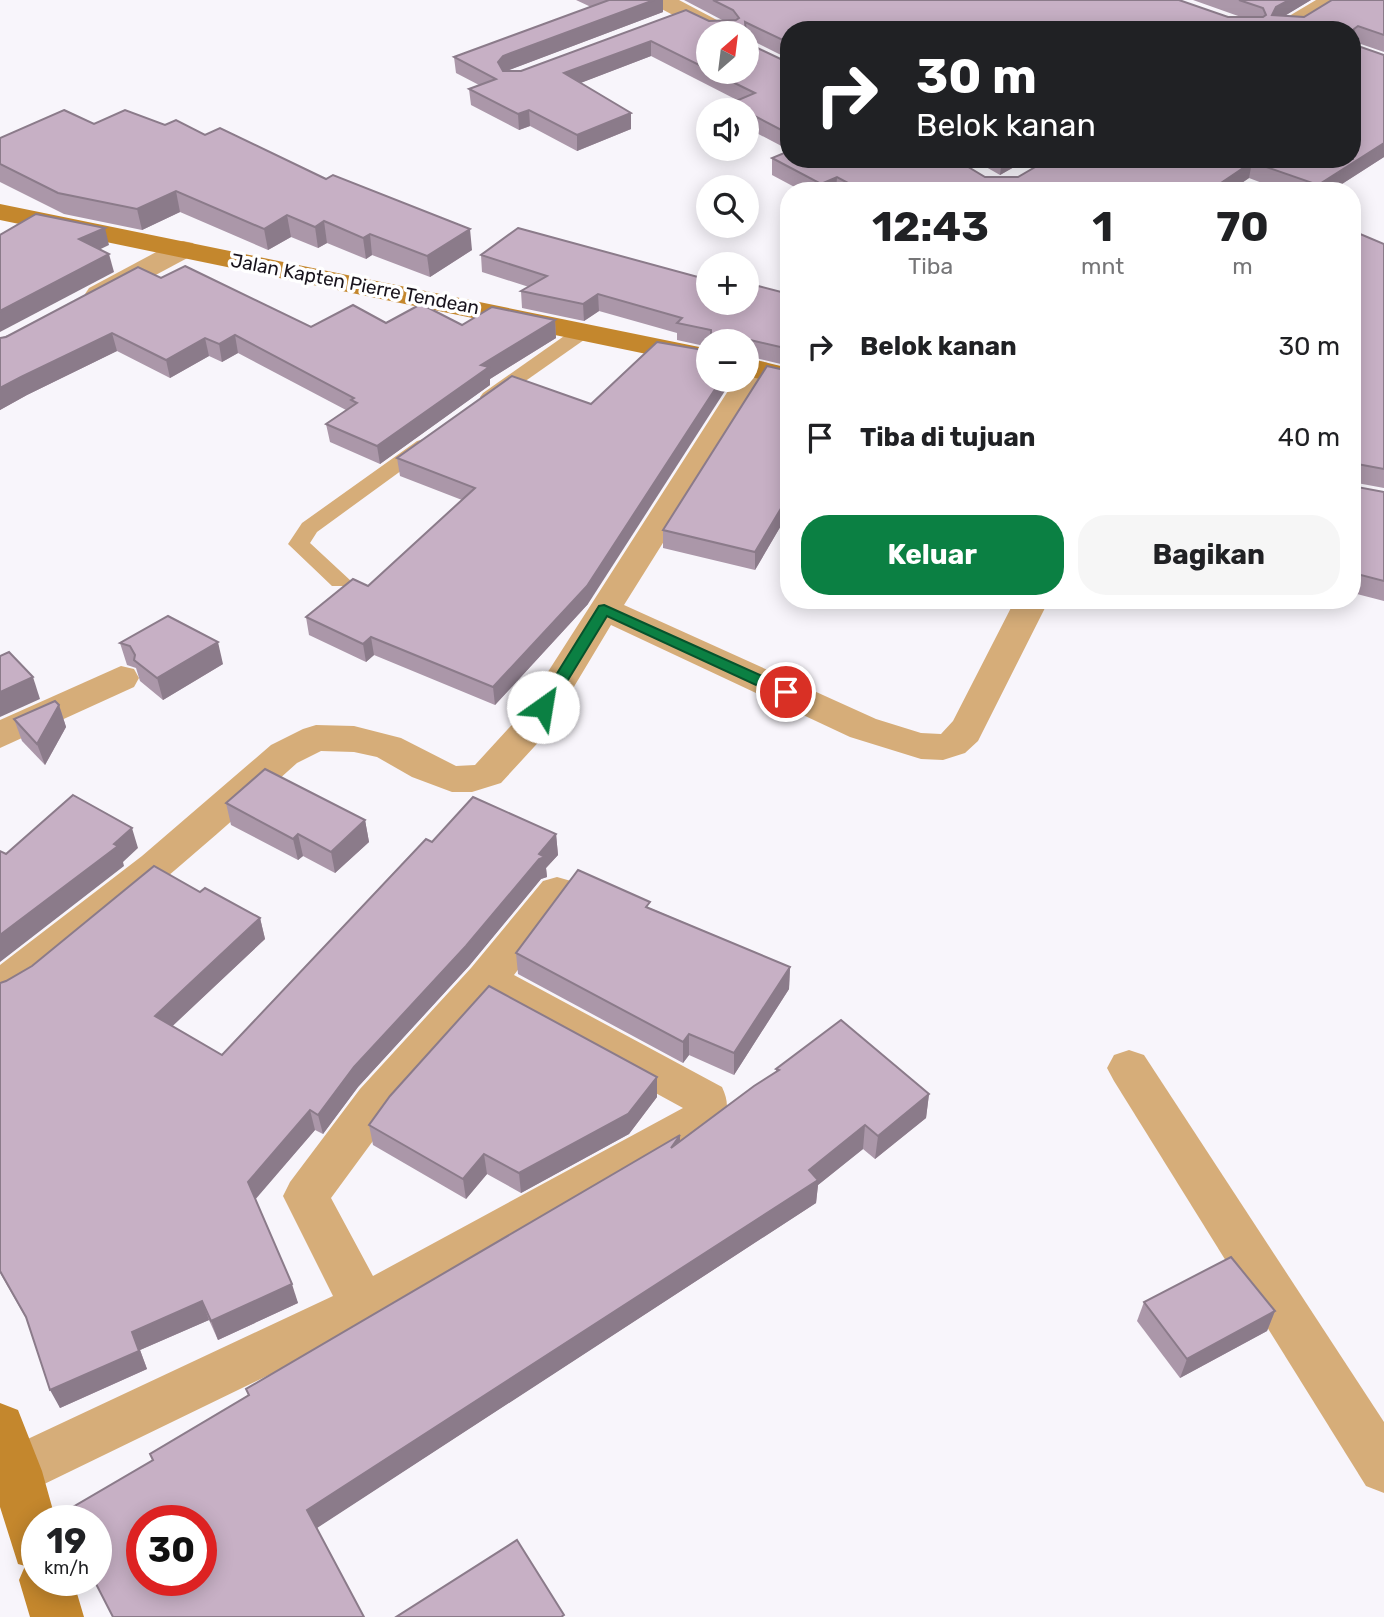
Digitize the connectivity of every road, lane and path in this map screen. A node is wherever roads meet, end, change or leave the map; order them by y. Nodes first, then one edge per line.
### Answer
1 (1332, 0) edge
2 (663, 11) edge
3 (702, 21) edge
4 (1298, 21) edge
5 (0, 212) edge
6 (183, 249) junction
7 (73, 308) edge
8 (584, 331) junction
9 (696, 355) edge
10 (759, 370) edge
11 (780, 375) edge
12 (737, 392) edge
13 (474, 408) edge
14 (441, 432) edge
15 (340, 581) dead end
16 (604, 609) junction
17 (1028, 609) edge
18 (121, 678) dead end
19 (0, 734) edge
20 (557, 892) dead end
21 (486, 980) junction
22 (0, 987) edge
23 (1129, 1068) dead end
24 (363, 1306) junction
25 (8, 1449) edge
26 (1384, 1468) edge
27 (25, 1505) edge
28 (51, 1596) edge
29 (57, 1617) edge

1 - 4 street
2 - 3 street
5 - 6 main road, Jalan Kapten Pierre Tendean
6 - 7 street
6 - 8 main road, Jalan Kapten Pierre Tendean
8 - 9 main road, Jalan Kapten Pierre Tendean
8 - 13 lane
10 - 11 main road
12 - 16 street
14 - 15 lane
16 - 17 street
16 - 22 street
18 - 19 street
20 - 21 street
21 - 24 street
21 - 24 street
23 - 26 street
24 - 25 street
25 - 27 main road
28 - 29 main road

